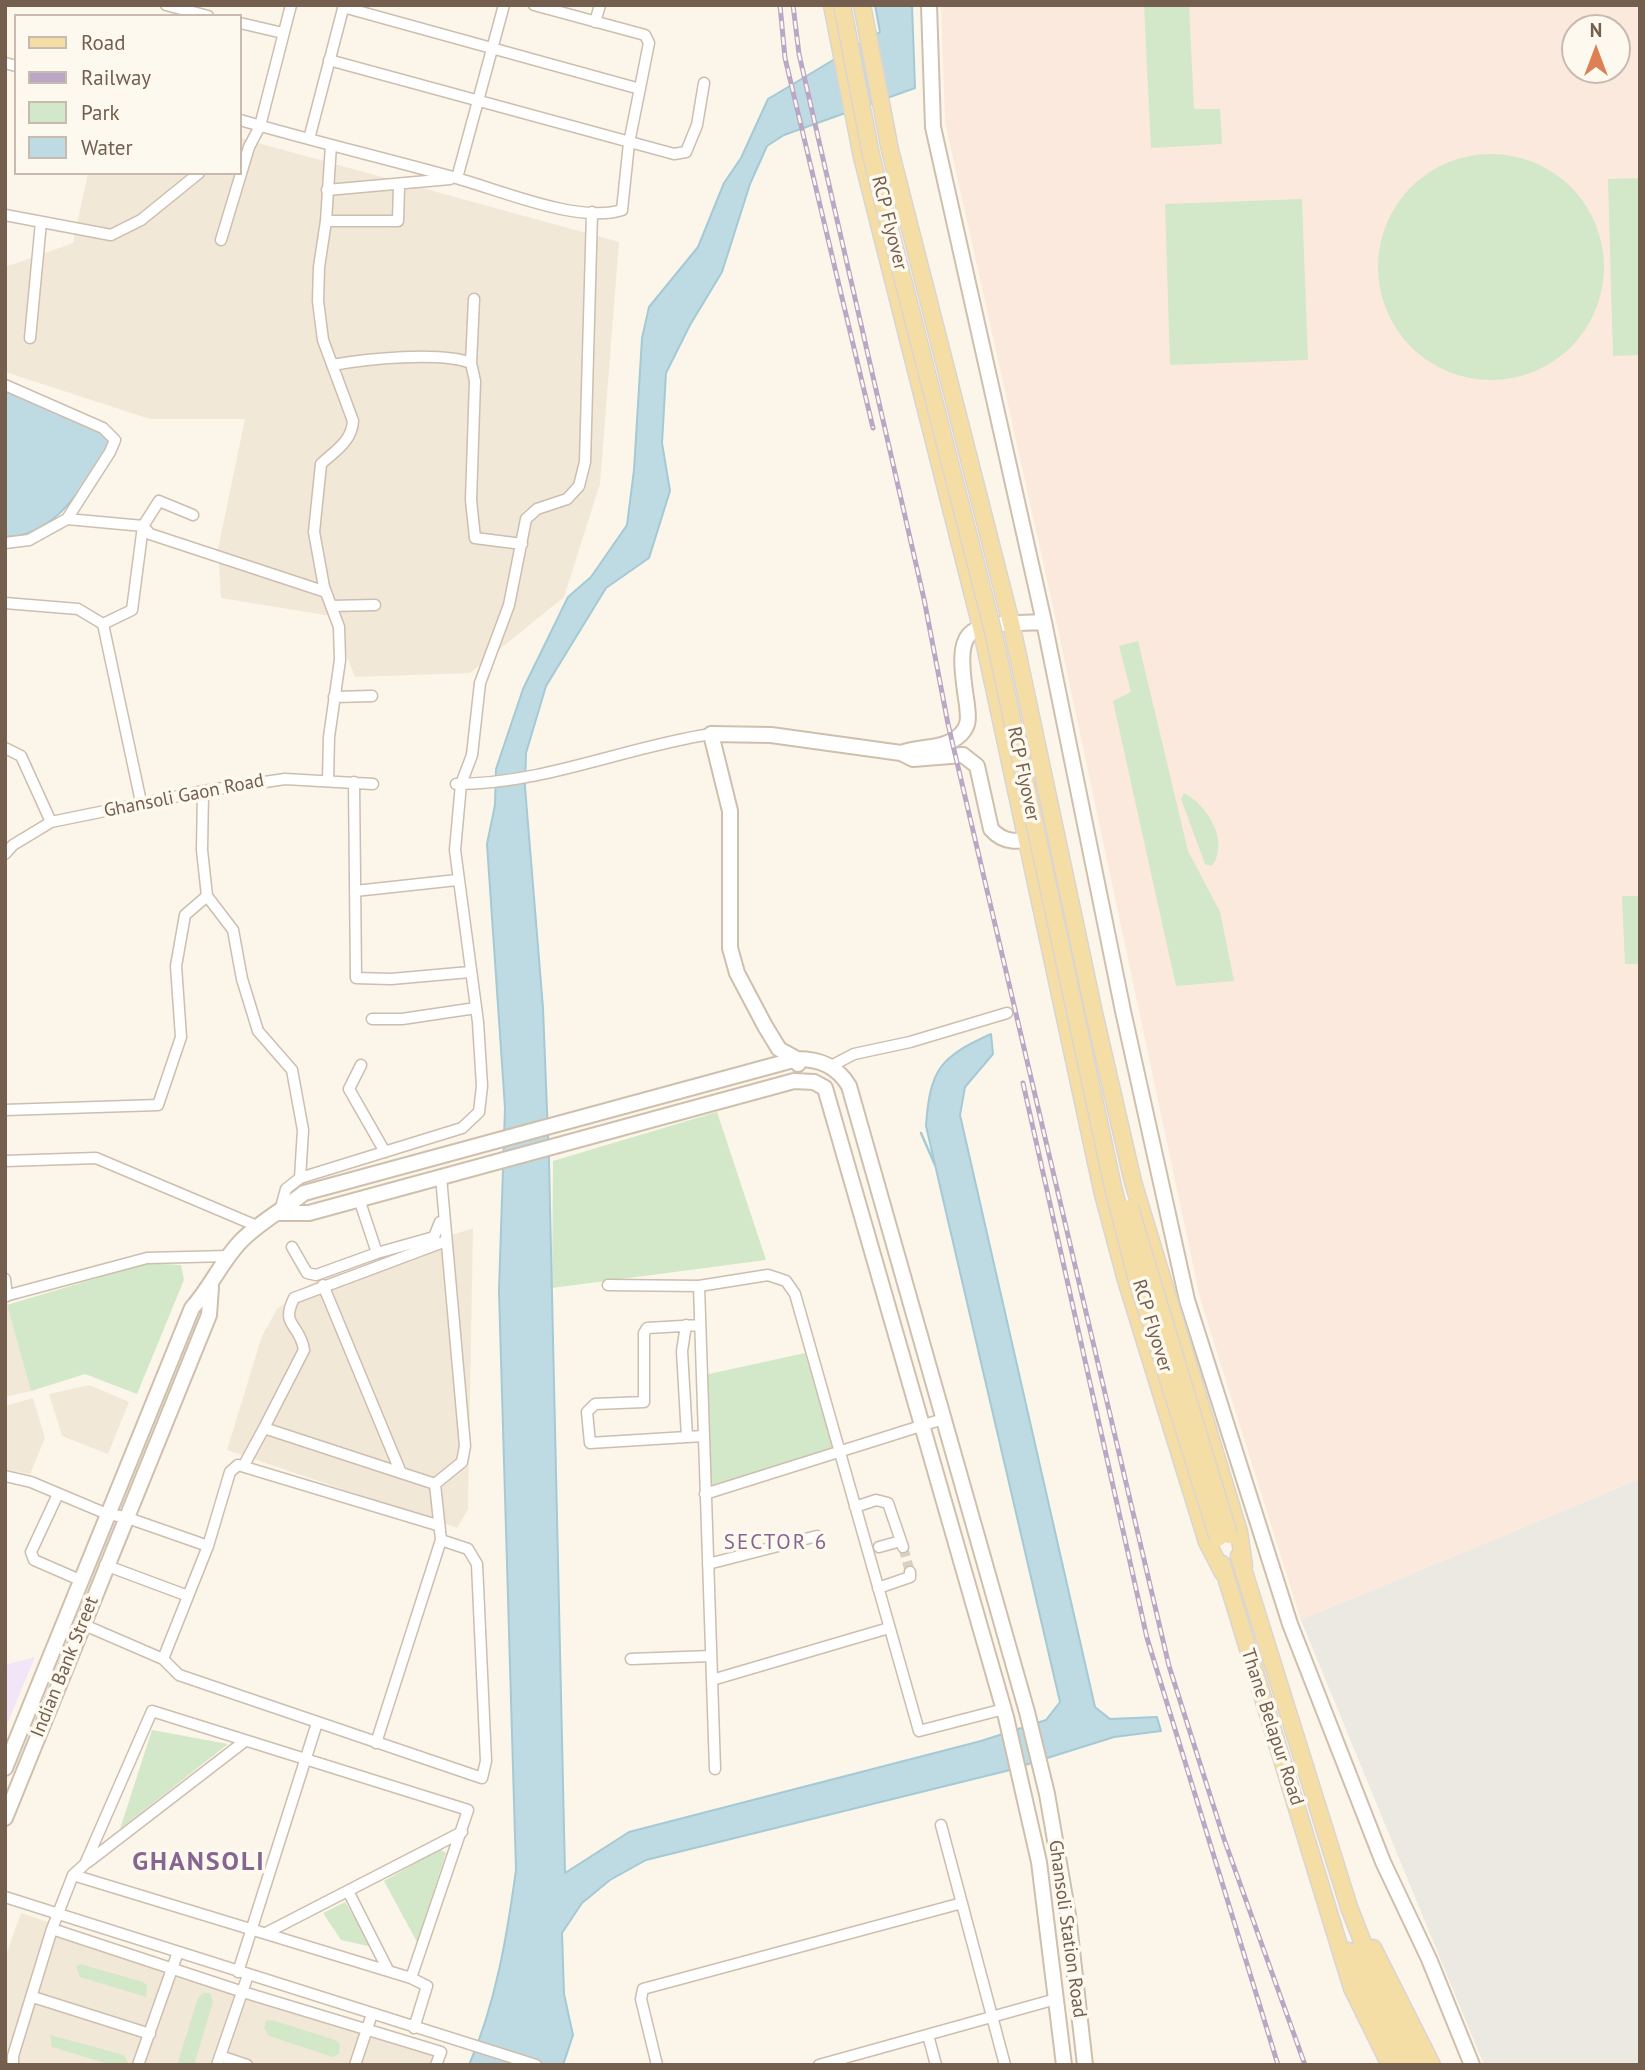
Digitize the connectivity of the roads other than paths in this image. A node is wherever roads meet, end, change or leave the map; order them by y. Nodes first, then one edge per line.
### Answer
1 (166, 5) edge
2 (291, 5) edge
3 (504, 5) edge
4 (534, 5) edge
5 (600, 5) edge
6 (832, 5) edge
7 (842, 5) edge
8 (852, 5) edge
9 (862, 5) edge
10 (929, 5) edge
11 (344, 6) edge
12 (200, 14) edge
13 (595, 22) junction
14 (242, 23) edge
15 (284, 33) junction
16 (492, 48) junction
17 (329, 60) junction
18 (704, 83) dead end
19 (640, 89) junction
20 (478, 101) junction
21 (242, 121) edge
22 (260, 126) junction
23 (309, 139) junction
24 (629, 143) junction
25 (331, 145) junction
26 (244, 150) edge
27 (197, 175) edge
28 (238, 175) edge
29 (457, 178) junction
30 (398, 186) junction
31 (327, 190) junction
32 (592, 212) junction
33 (5, 215) edge
34 (326, 221) junction
35 (41, 222) junction
36 (221, 240) dead end
37 (474, 299) dead end
38 (30, 338) dead end
39 (471, 363) junction
40 (332, 365) junction
41 (5, 385) edge
42 (193, 515) dead end
43 (67, 519) junction
44 (142, 526) junction
45 (5, 543) edge
46 (522, 544) junction
47 (326, 592) junction
48 (5, 603) edge
49 (375, 605) dead end
50 (331, 606) junction
51 (1044, 622) junction
52 (1011, 623) junction
53 (103, 624) junction
54 (981, 627) junction
55 (372, 696) dead end
56 (334, 697) junction
57 (711, 734) junction
58 (5, 748) edge
59 (901, 753) junction
60 (328, 781) junction
61 (354, 782) junction
62 (373, 784) dead end
63 (458, 784) junction
64 (203, 790) junction
65 (141, 802) junction
66 (51, 822) junction
67 (1055, 835) junction
68 (1027, 840) junction
69 (5, 855) edge
70 (457, 880) junction
71 (355, 891) junction
72 (207, 896) junction
73 (470, 972) junction
74 (476, 1009) junction
75 (1007, 1013) dead end
76 (372, 1019) dead end
77 (797, 1059) junction
78 (361, 1065) dead end
79 (831, 1066) junction
80 (801, 1081) junction
81 (5, 1110) edge
82 (459, 1151) junction
83 (386, 1152) junction
84 (5, 1161) edge
85 (464, 1171) junction
86 (441, 1177) junction
87 (300, 1178) junction
88 (359, 1199) junction
89 (439, 1208) dead end
90 (279, 1213) junction
91 (257, 1226) junction
92 (446, 1241) junction
93 (292, 1247) dead end
94 (377, 1253) junction
95 (228, 1256) junction
96 (5, 1279) edge
97 (323, 1285) junction
98 (608, 1285) dead end
99 (699, 1286) junction
100 (211, 1287) junction
101 (6, 1296) edge
102 (686, 1325) junction
103 (700, 1325) junction
104 (943, 1419) junction
105 (923, 1426) junction
106 (264, 1428) junction
107 (703, 1436) junction
108 (687, 1437) junction
109 (839, 1452) junction
110 (244, 1465) junction
111 (401, 1473) junction
112 (5, 1476) edge
113 (435, 1484) junction
114 (58, 1493) junction
115 (705, 1494) junction
116 (855, 1507) junction
117 (107, 1514) junction
118 (125, 1517) junction
119 (437, 1525) junction
120 (817, 1536) dead end
121 (1224, 1537) junction
122 (441, 1540) junction
123 (208, 1546) junction
124 (878, 1547) dead end
125 (708, 1564) junction
126 (105, 1565) junction
127 (1244, 1566) junction
128 (910, 1572) dead end
129 (1223, 1573) junction
130 (80, 1580) junction
131 (878, 1588) junction
132 (188, 1596) junction
133 (82, 1623) junction
134 (889, 1628) junction
135 (711, 1656) junction
136 (631, 1658) dead end
137 (163, 1659) junction
138 (712, 1680) junction
139 (1005, 1713) junction
140 (317, 1723) junction
141 (245, 1741) junction
142 (376, 1743) junction
143 (305, 1758) junction
144 (5, 1768) edge
145 (715, 1769) dead end
146 (5, 1818) edge
147 (940, 1825) dead end
148 (463, 1832) junction
149 (85, 1864) junction
150 (73, 1875) junction
151 (348, 1891) junction
152 (5, 1898) edge
153 (962, 1903) junction
154 (1349, 1907) junction
155 (1331, 1913) junction
156 (57, 1914) junction
157 (52, 1929) junction
158 (251, 1929) junction
159 (266, 1933) junction
160 (178, 1952) junction
161 (171, 1968) junction
162 (388, 1970) junction
163 (243, 1973) junction
164 (411, 1978) junction
165 (1371, 1979) junction
166 (243, 1992) junction
167 (33, 1997) junction
168 (1056, 1999) junction
169 (372, 2014) junction
170 (992, 2017) junction
171 (414, 2028) junction
172 (367, 2030) junction
173 (150, 2034) junction
174 (928, 2035) junction
175 (218, 2061) edge
176 (13, 2065) edge
177 (138, 2065) edge
178 (247, 2065) edge
179 (355, 2065) edge
180 (436, 2065) edge
181 (536, 2065) edge
182 (657, 2065) edge
183 (819, 2065) edge
184 (936, 2065) edge
185 (1005, 2065) edge
186 (1064, 2065) edge
187 (1085, 2065) edge
188 (1390, 2065) edge
189 (1405, 2065) edge
190 (1419, 2065) edge
191 (1432, 2065) edge
192 (1472, 2065) edge

1 - 12 street
2 - 15 street
3 - 16 street
4 - 13 street
5 - 13 street
6 - 54 main road
7 - 121 main road, RCP Flyover, bridge
8 - 121 main road, RCP Flyover, bridge
9 - 52 main road
10 - 51 street
11 - 16 street
11 - 17 street
13 - 19 street
14 - 15 street
15 - 22 street
16 - 19 street
16 - 20 street
17 - 20 street
17 - 23 street
18 - 24 street
19 - 24 street
20 - 24 street
20 - 29 street
21 - 22 street
22 - 23 street
22 - 26 street
23 - 25 street
24 - 32 street
25 - 29 street
25 - 31 street
27 - 35 street
28 - 36 street
29 - 30 street
29 - 32 street
30 - 31 street
30 - 34 street
31 - 34 street
32 - 46 street
33 - 35 street
34 - 40 street
35 - 38 street
37 - 39 street
39 - 40 street
39 - 46 street
40 - 47 street
41 - 43 street
42 - 44 street
43 - 44 street
43 - 45 street
44 - 47 street
44 - 53 street
46 - 63 street
47 - 50 street
48 - 53 street
49 - 50 street
50 - 56 street
51 - 52 street
51 - 192 street
52 - 54 street
52 - 67 main road
53 - 65 street
54 - 59 street
54 - 68 main road
55 - 56 street
56 - 60 street
57 - 59 street
57 - 63 street
57 - 77 street
58 - 66 street
59 - 68 street
60 - 61 street, Ghansoli Gaon Road
60 - 64 street, Ghansoli Gaon Road
61 - 62 street, Ghansoli Gaon Road
61 - 71 street
63 - 70 street
64 - 65 street, Ghansoli Gaon Road
64 - 72 street
65 - 66 street, Ghansoli Gaon Road
66 - 69 street, Ghansoli Gaon Road
67 - 68 street
67 - 127 main road
68 - 129 main road
70 - 71 street
70 - 73 street
71 - 73 street
72 - 81 street
72 - 87 street
73 - 74 street
74 - 76 street
74 - 83 street
75 - 79 street
77 - 79 street
77 - 80 street
77 - 82 street
78 - 83 street
79 - 104 street, Ghansoli Station Road
80 - 85 street
80 - 105 street, Ghansoli Station Road
82 - 85 street
82 - 90 street
83 - 87 street
84 - 91 street
85 - 86 street
86 - 88 street
86 - 92 street
87 - 90 street
88 - 90 street
88 - 94 street
89 - 94 street
90 - 91 street
91 - 95 street
92 - 97 street
92 - 113 street
93 - 94 street
95 - 100 street
95 - 101 street
96 - 101 street
97 - 106 street
97 - 111 street
98 - 99 street
99 - 103 street
99 - 109 street
100 - 117 street, Indian Bank Street
100 - 118 street, Indian Bank Street
102 - 103 street
102 - 108 street
102 - 108 street
103 - 107 street
104 - 105 street
104 - 187 street, Ghansoli Station Road
105 - 109 street
105 - 139 street, Ghansoli Station Road
106 - 110 street
106 - 111 street
107 - 108 street
107 - 115 street
109 - 115 street
109 - 116 street
110 - 119 street
110 - 123 street
111 - 113 street
112 - 114 street
113 - 119 street
114 - 117 street
114 - 130 street
115 - 125 street
116 - 124 street
116 - 131 street
117 - 118 street
117 - 130 street, Indian Bank Street
118 - 123 street
118 - 126 street, Indian Bank Street
119 - 122 street
120 - 125 street
121 - 127 main road, Thane Belapur Road
121 - 129 main road, Thane Belapur Road
122 - 142 street
122 - 142 street
123 - 132 street
125 - 135 street
126 - 132 street
126 - 133 street, Indian Bank Street
127 - 154 main road, Thane Belapur Road
128 - 131 street
129 - 155 main road, Thane Belapur Road
130 - 144 street, Indian Bank Street
131 - 134 street
132 - 137 street
133 - 137 street
133 - 146 street, Indian Bank Street
134 - 138 street
134 - 139 street
135 - 136 street
135 - 138 street
137 - 140 street
138 - 145 street
139 - 168 street, Ghansoli Station Road
140 - 142 street
140 - 143 street
141 - 143 street
141 - 149 street
141 - 149 street
143 - 148 street
143 - 158 street
147 - 153 street
148 - 151 street
148 - 164 street
149 - 150 street
150 - 156 street
150 - 158 street
151 - 159 street
151 - 162 street
152 - 156 street
153 - 170 street
153 - 182 street
154 - 165 main road
154 - 191 main road
155 - 165 main road
155 - 188 main road
156 - 157 street
156 - 160 street
157 - 161 street
157 - 167 street
158 - 159 street
158 - 163 street
159 - 162 street
160 - 161 street
160 - 163 street
161 - 166 street
161 - 173 street
162 - 164 street
163 - 166 street
163 - 169 street
164 - 171 street
165 - 189 main road
165 - 190 main road
166 - 172 street
166 - 175 street
167 - 173 street
167 - 176 street
168 - 170 street
168 - 186 street, Ghansoli Station Road
169 - 171 street
169 - 172 street
170 - 174 street
170 - 185 street
171 - 181 street
172 - 179 street
172 - 180 street
173 - 177 street
174 - 183 street
174 - 184 street
175 - 178 street

